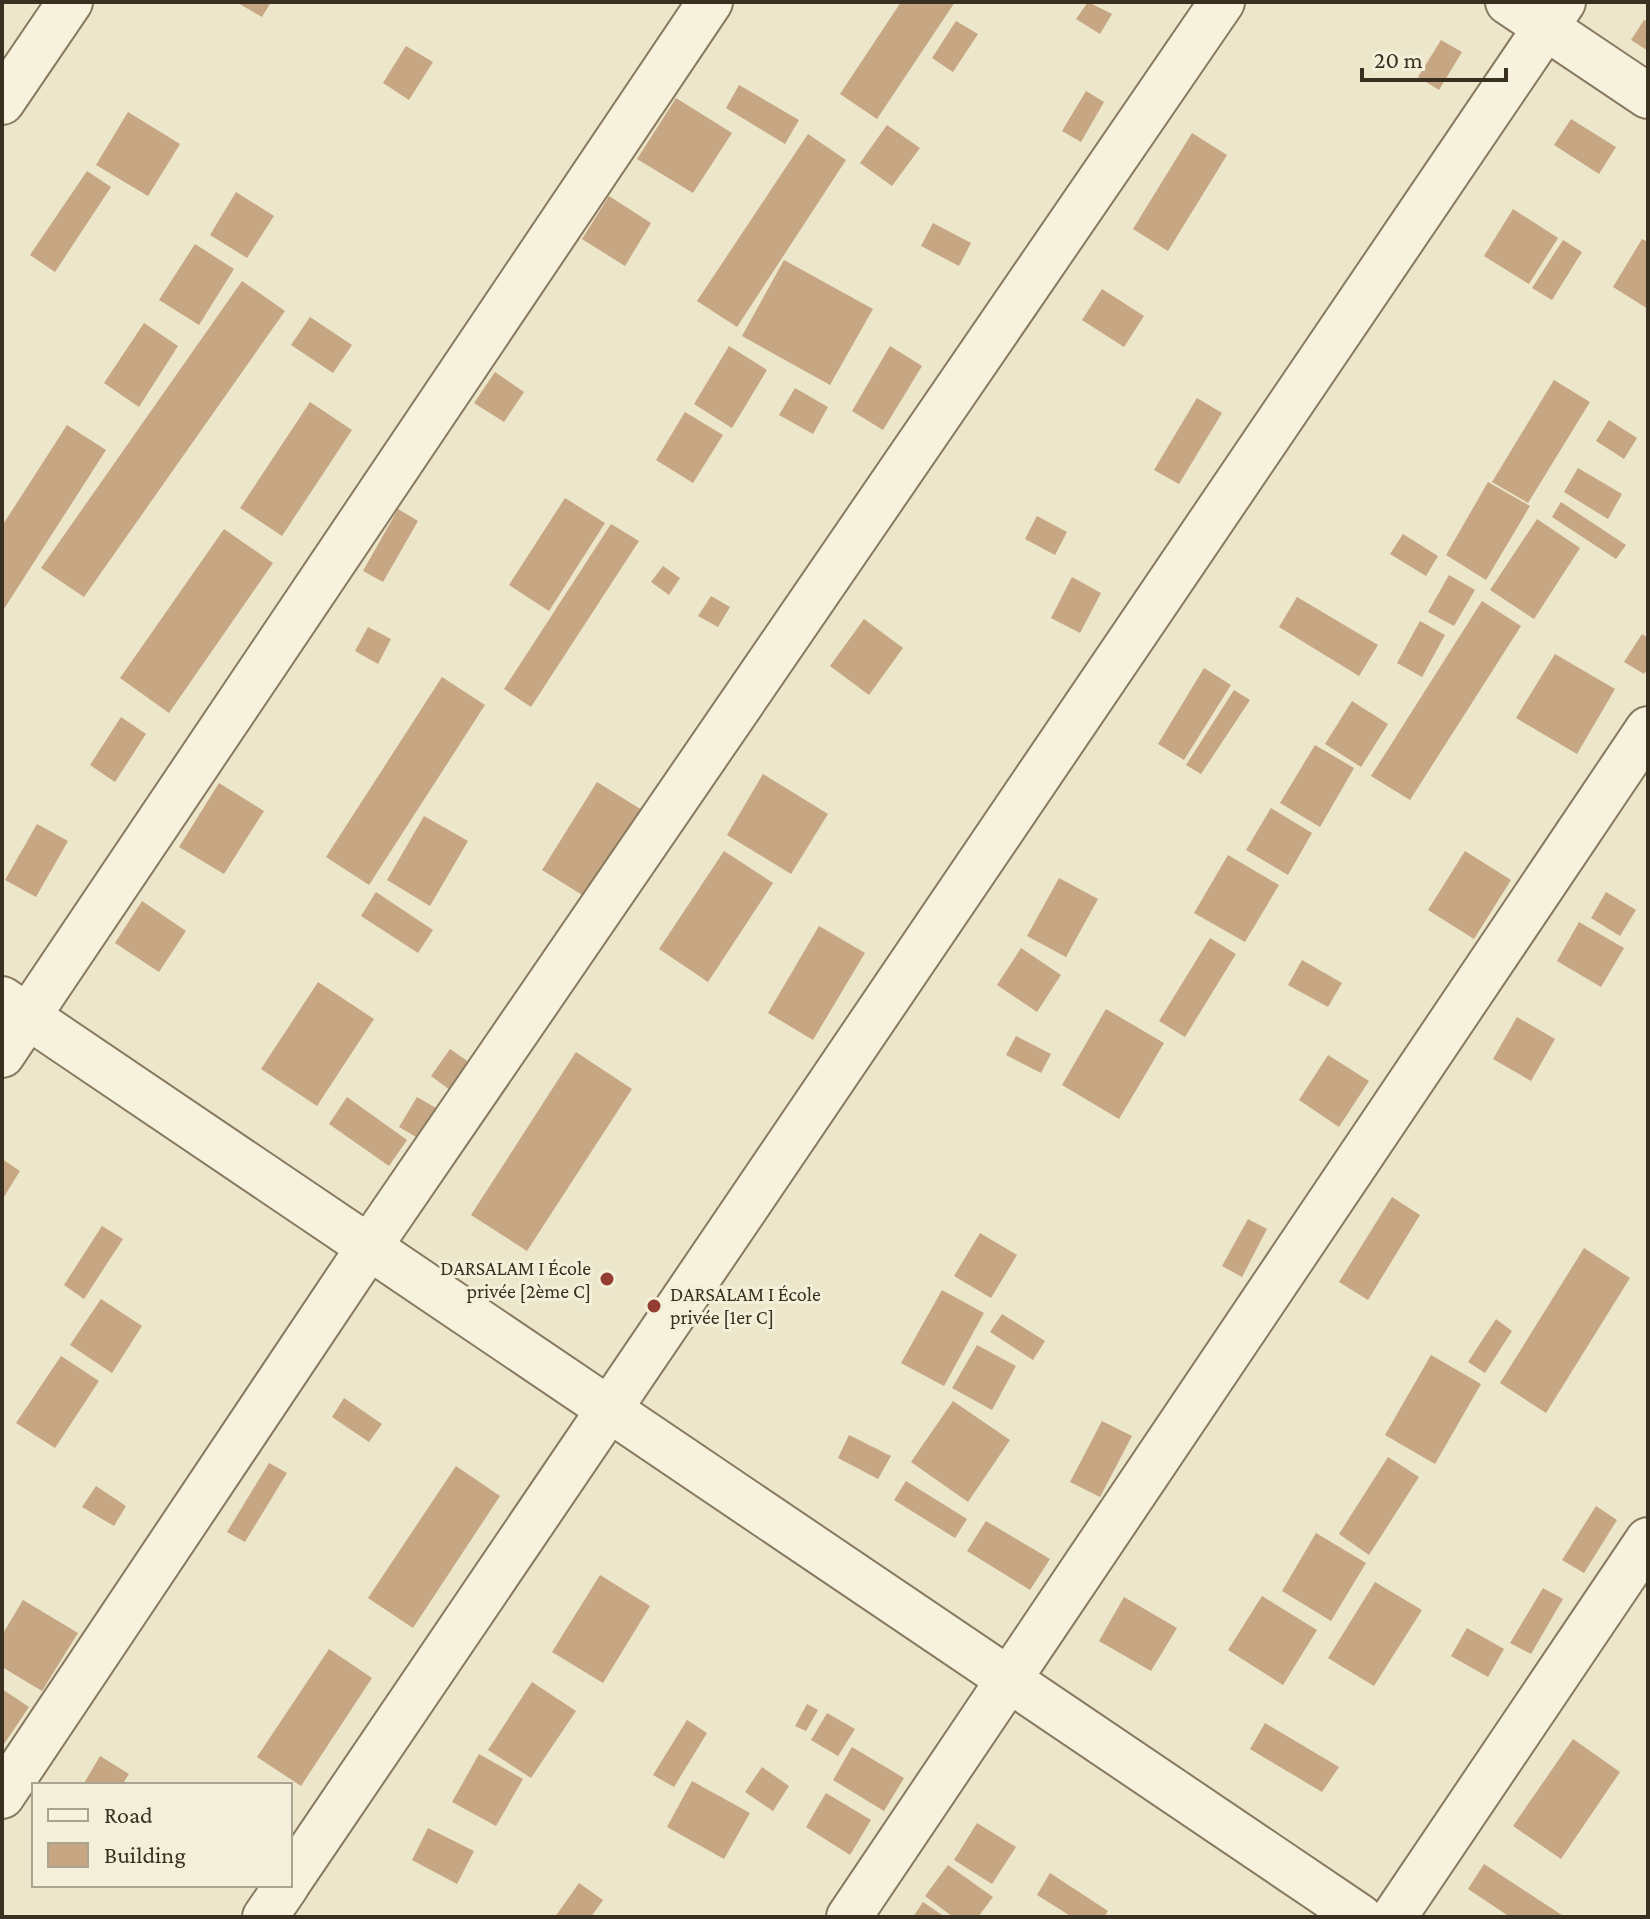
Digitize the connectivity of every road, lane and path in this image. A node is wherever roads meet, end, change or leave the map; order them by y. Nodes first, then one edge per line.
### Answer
1 (70, 2) edge
2 (710, 2) edge
3 (1222, 2) edge
4 (1508, 2) edge
5 (1554, 15) edge
6 (1648, 96) edge
7 (2, 102) edge
8 (1648, 729) edge
9 (15, 1007) edge
10 (2, 1055) edge
11 (369, 1247) junction
12 (608, 1408) junction
13 (1648, 1540) edge
14 (1010, 1680) junction
15 (2, 1796) edge
16 (292, 1877) edge
17 (285, 1887) edge
18 (265, 1917) edge
19 (849, 1917) edge
20 (1360, 1917) edge
21 (1394, 1917) edge

1 - 7 street
2 - 9 street
3 - 11 street
4 - 5 street
5 - 6 street
5 - 12 street
8 - 14 street
9 - 10 street
9 - 11 street
11 - 12 street
11 - 15 street
12 - 14 street
12 - 16 street
13 - 21 street
14 - 19 street
14 - 20 street
17 - 18 street

